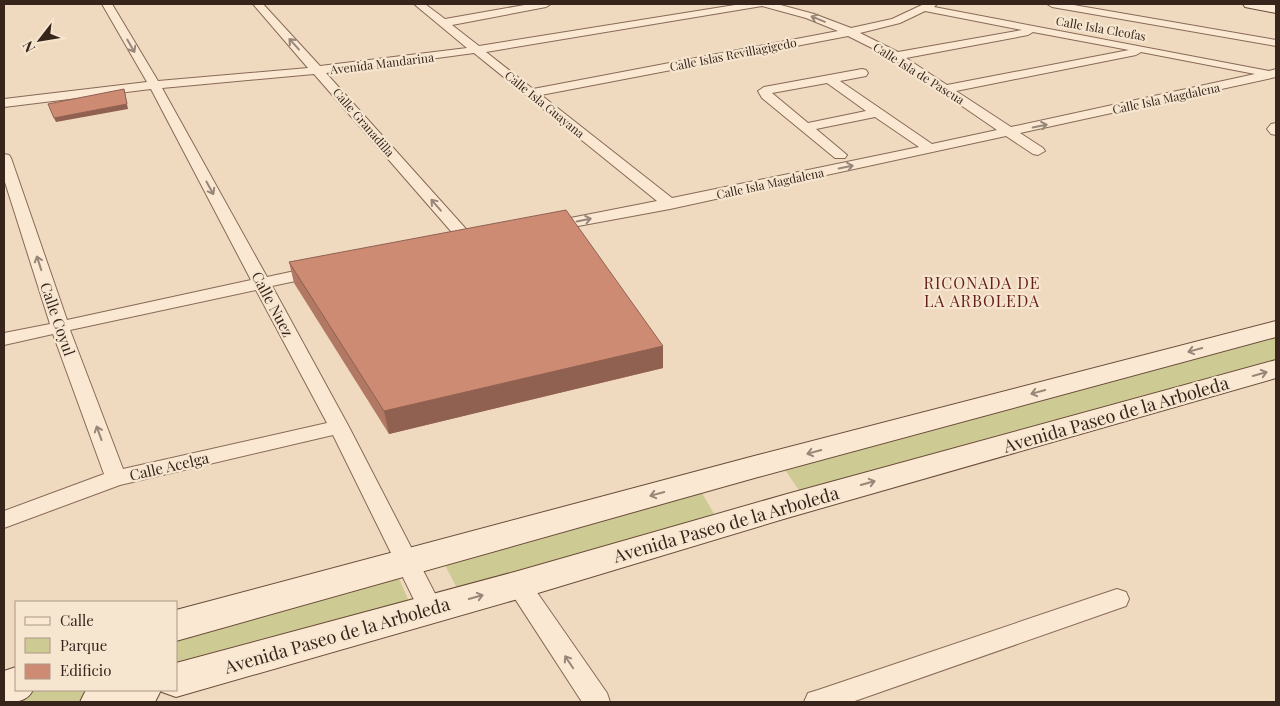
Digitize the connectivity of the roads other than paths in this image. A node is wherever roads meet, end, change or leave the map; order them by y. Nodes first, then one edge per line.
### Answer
1 (107, 4) edge
2 (258, 4) edge
3 (419, 4) edge
4 (546, 4) edge
5 (758, 4) edge
6 (766, 4) edge
7 (1052, 4) edge
8 (1250, 4) edge
9 (928, 6) edge
10 (1276, 8) edge
11 (443, 22) junction
12 (1038, 30) junction
13 (850, 32) junction
14 (1276, 43) edge
15 (1146, 50) junction
16 (479, 51) junction
17 (896, 56) junction
18 (318, 70) junction
19 (862, 73) dead end
20 (1275, 74) edge
21 (829, 79) junction
22 (154, 84) junction
23 (945, 89) junction
24 (531, 93) junction
25 (4, 103) edge
26 (878, 112) junction
27 (806, 127) junction
28 (1010, 132) junction
29 (931, 149) junction
30 (1038, 151) dead end
31 (840, 155) dead end
32 (4, 158) edge
33 (7, 180) edge
34 (670, 204) junction
35 (536, 229) edge
36 (488, 238) edge
37 (468, 242) junction
38 (450, 245) edge
39 (337, 268) edge
40 (262, 282) junction
41 (60, 327) junction
42 (1276, 329) edge
43 (4, 339) edge
44 (1276, 369) edge
45 (339, 427) junction
46 (116, 478) junction
47 (4, 520) edge
48 (407, 562) junction
49 (518, 585) junction
50 (1117, 599) dead end
51 (431, 609) junction
52 (178, 625) edge
53 (178, 679) edge
54 (138, 691) edge
55 (100, 702) edge
56 (597, 702) edge
57 (818, 702) edge

1 -> 22 street, Calle Nuez
18 -> 2 street, Calle Granadilla
3 - 11 street, Calle Isla Guayana
4 - 11 street
5 - 16 street, Avenida Mandarina
13 -> 6 street, Calle Isla de Pascua
7 - 14 street
8 - 10 street
9 - 12 street, Calle Isla Cleofas
9 - 13 street, Calle Islas Revillagigedo
11 - 16 street, Calle Isla Guayana
12 - 15 street, Calle Isla Cleofas
12 - 17 street
13 - 17 street, Calle Isla de Pascua
13 - 24 street, Calle Islas Revillagigedo
15 - 20 street, Calle Isla Cleofas
15 - 23 street
16 - 18 street, Avenida Mandarina
16 - 24 street, Calle Isla Guayana
17 - 23 street, Calle Isla de Pascua
18 - 22 street, Avenida Mandarina
37 -> 18 street, Calle Granadilla
19 - 21 street
28 -> 20 street, Calle Isla Magdalena
21 - 26 street
21 - 27 street
22 - 25 street, Avenida Mandarina
22 -> 40 street, Calle Nuez
23 - 28 street, Calle Isla de Pascua
24 - 34 street, Calle Isla Guayana
26 - 27 street
26 - 29 street
27 - 31 street
28 - 29 street, Calle Isla Magdalena
28 - 30 street
34 -> 29 street, Calle Isla Magdalena
32 - 33 street, Calle Coyul
41 -> 33 street, Calle Coyul
35 -> 34 street, Calle Isla Magdalena
36 - 37 street
37 - 38 street
39 - 40 street
40 - 41 street
40 - 45 street, Calle Nuez
41 - 43 street
46 -> 41 street, Calle Coyul
42 -> 48 street
49 -> 44 street, Avenida Paseo de la Arboleda
45 - 46 street, Calle Acelga
45 - 48 street, Calle Nuez
46 - 47 street, Calle Acelga
48 - 51 street, Calle Nuez
48 - 52 street
51 -> 49 street, Avenida Paseo de la Arboleda
56 -> 49 street
50 - 57 street
51 - 53 street, Avenida Paseo de la Arboleda
54 - 55 street

